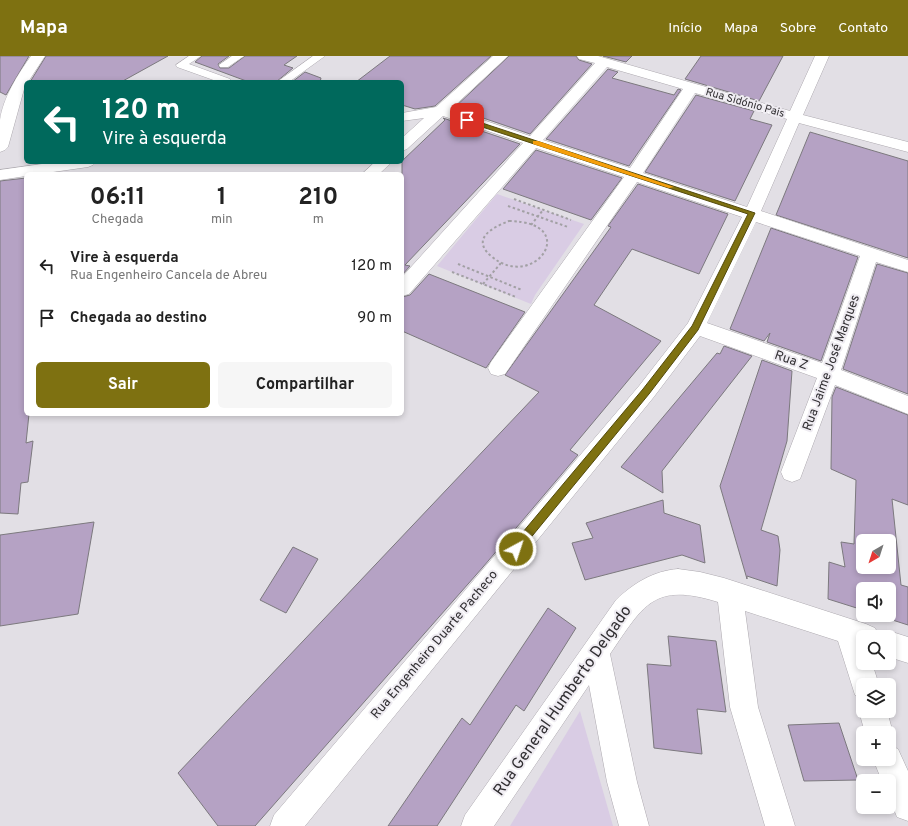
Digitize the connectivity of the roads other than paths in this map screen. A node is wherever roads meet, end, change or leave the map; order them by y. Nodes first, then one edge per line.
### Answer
1 (38, 56) edge
2 (196, 56) edge
3 (239, 56) edge
4 (320, 56) edge
5 (501, 56) edge
6 (584, 56) edge
7 (822, 56) edge
8 (604, 62) junction
9 (224, 65) dead end
10 (222, 80) edge
11 (285, 80) edge
12 (691, 88) junction
13 (441, 111) junction
14 (404, 117) edge
15 (794, 118) junction
16 (532, 142) junction
17 (404, 144) edge
18 (0, 147) edge
19 (908, 147) edge
20 (74, 164) edge
21 (382, 164) edge
22 (372, 172) edge
23 (0, 175) edge
24 (634, 175) junction
25 (752, 213) junction
26 (870, 253) junction
27 (908, 266) edge
28 (404, 287) edge
29 (696, 327) junction
30 (498, 368) dead end
31 (829, 374) junction
32 (908, 405) edge
33 (792, 472) dead end
34 (730, 593) junction
35 (856, 634) edge
36 (896, 646) edge
37 (908, 650) edge
38 (596, 651) junction
39 (891, 766) edge
40 (908, 806) edge
41 (285, 826) edge
42 (476, 826) edge
43 (634, 826) edge
44 (780, 826) edge

1 - 18 street
2 - 10 lane
3 - 9 lane
4 - 11 lane
5 - 13 street
6 - 8 street, Rua Sidónio Pais
7 - 15 street, Rua Engenheiro Duarte Pacheco
8 - 12 street, Rua Sidónio Pais
8 - 16 street
12 - 15 street, Rua Sidónio Pais
12 - 24 street
13 - 14 street
13 - 16 street
13 - 17 street
15 - 19 street, Rua Sidónio Pais
15 - 25 street, Rua Engenheiro Duarte Pacheco
16 - 24 street
16 - 28 street
20 - 23 street
21 - 22 street
24 - 25 street
24 - 30 street
25 - 26 street
25 - 29 street, Rua Engenheiro Duarte Pacheco
26 - 27 street
26 - 31 street, Rua Jaime José Marques
29 - 31 street, Rua Z
29 - 41 street, Rua Engenheiro Duarte Pacheco
31 - 32 street, Rua Z
31 - 33 street, Rua Jaime José Marques
34 - 35 street, Rua General Humberto Delgado
34 - 38 street, Rua General Humberto Delgado
34 - 44 street
36 - 37 street
38 - 42 street, Rua General Humberto Delgado
38 - 43 street
39 - 40 street

